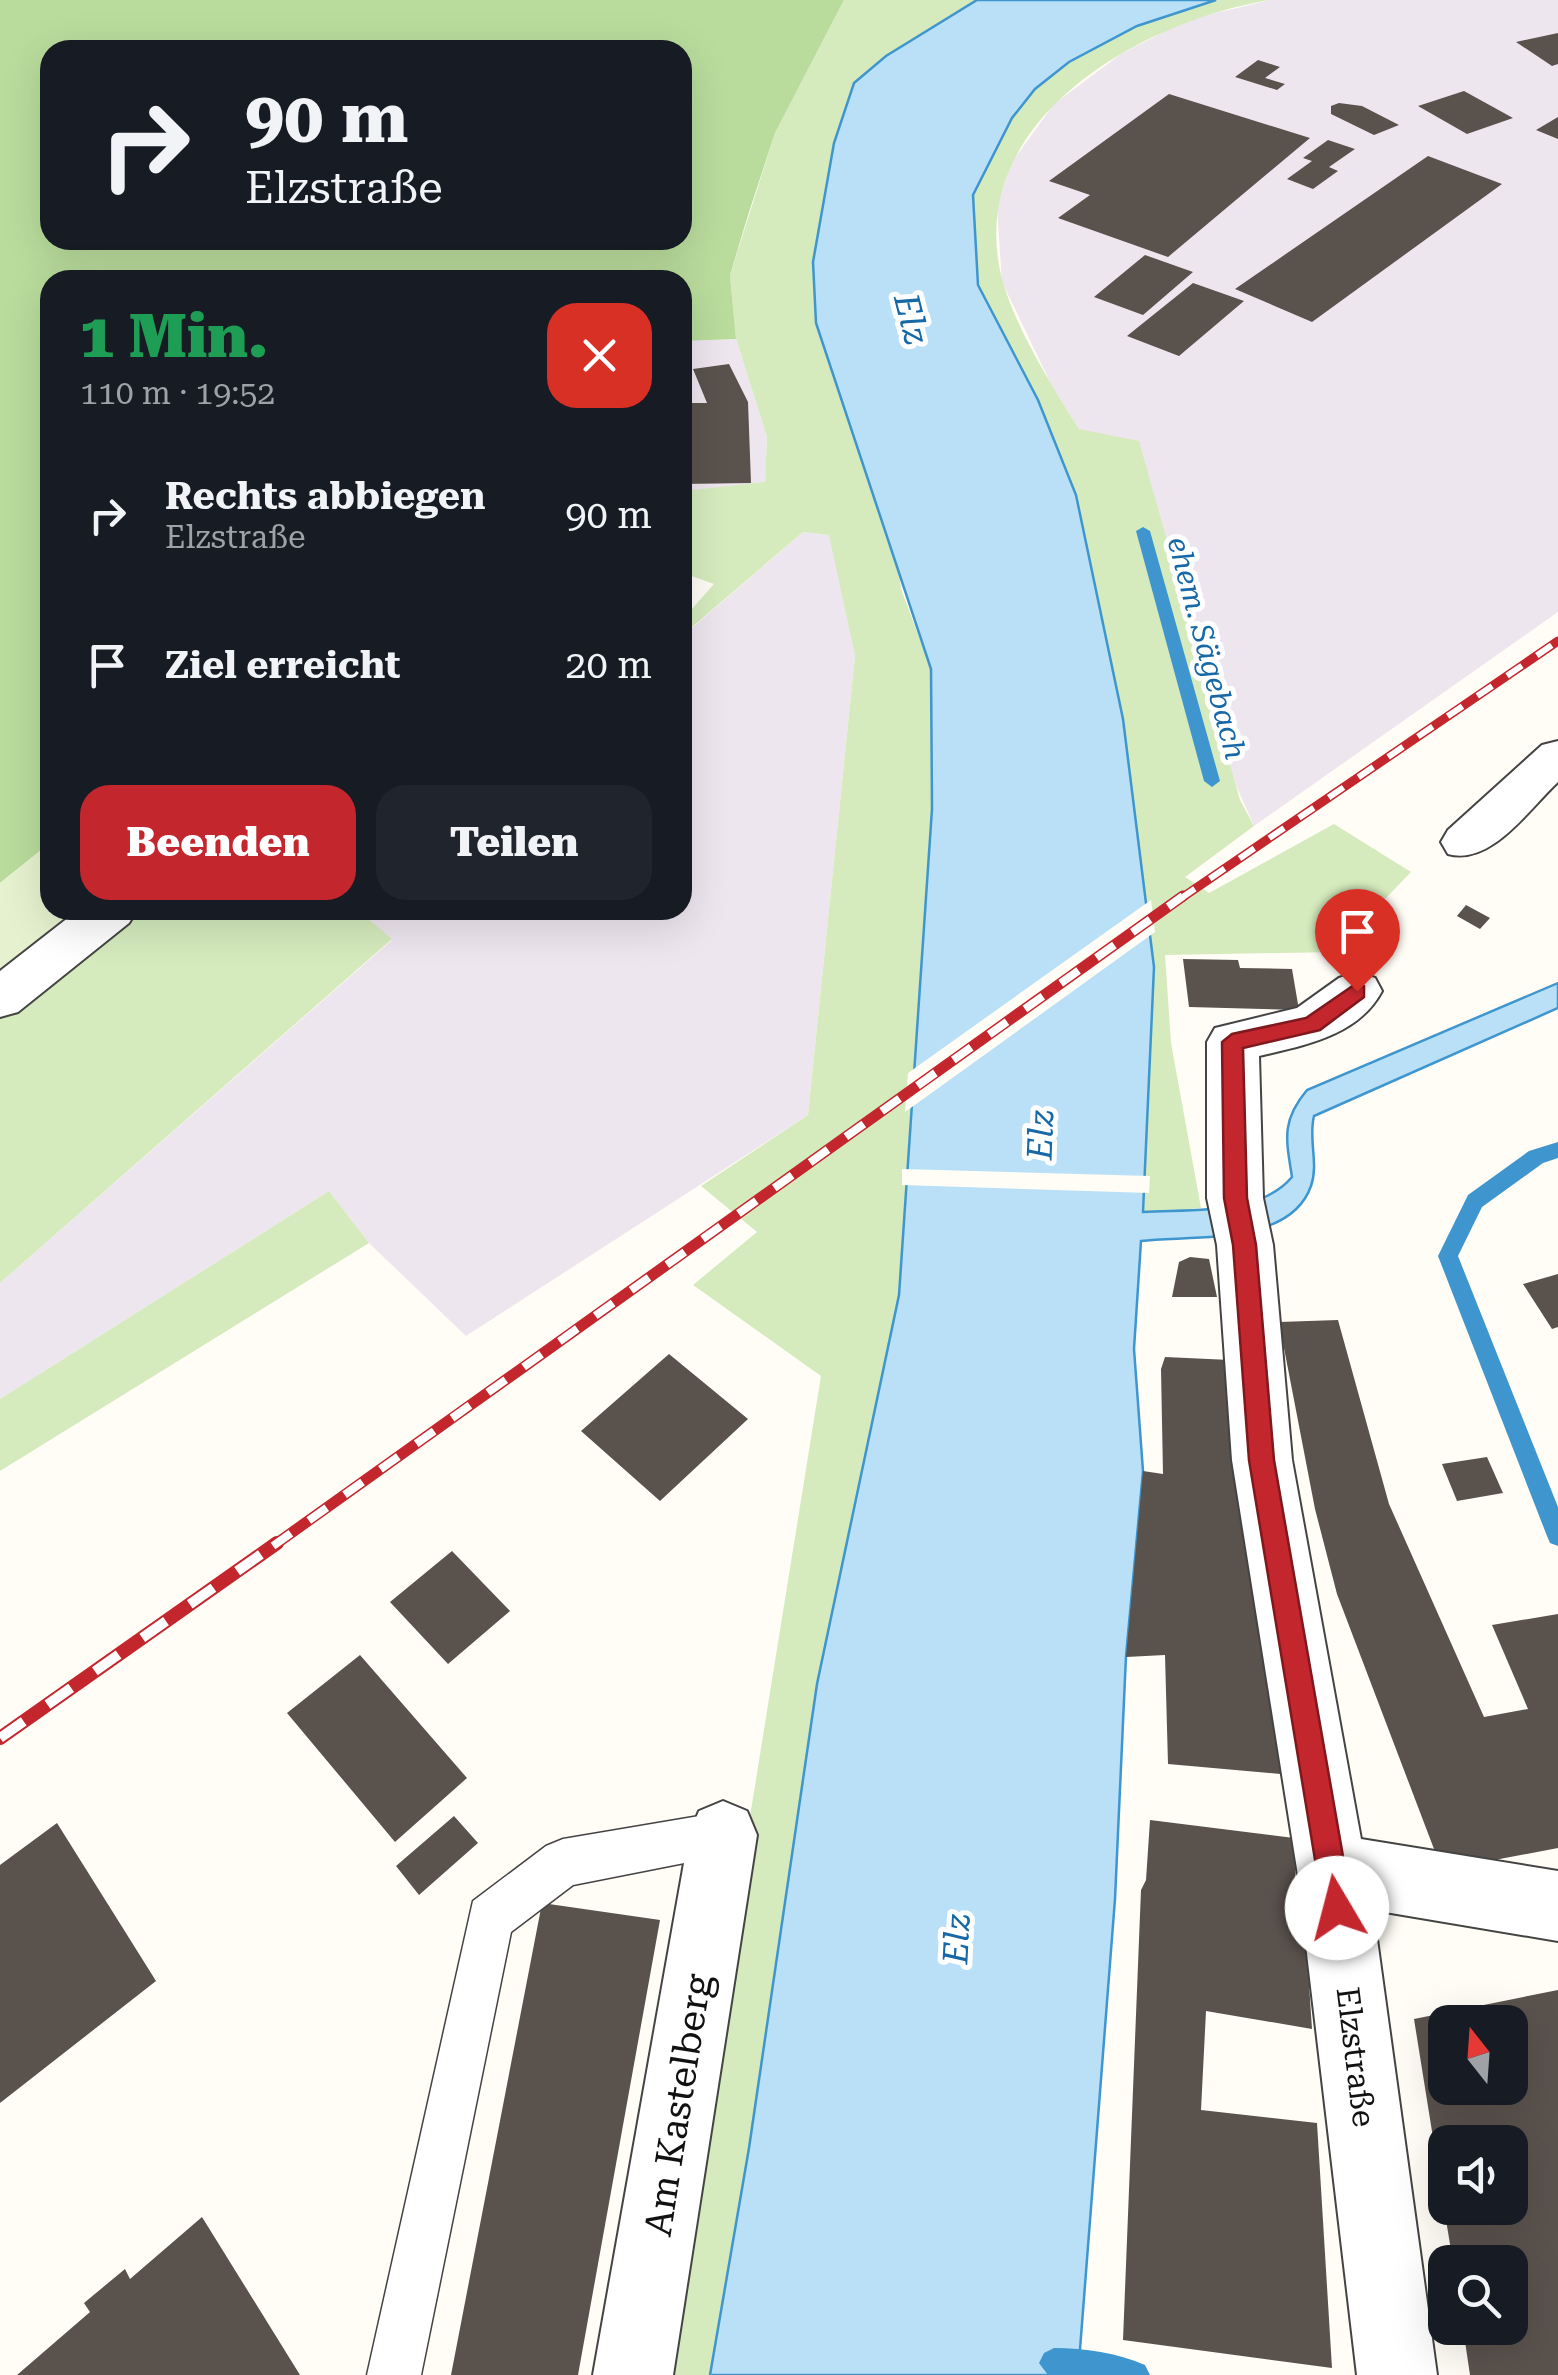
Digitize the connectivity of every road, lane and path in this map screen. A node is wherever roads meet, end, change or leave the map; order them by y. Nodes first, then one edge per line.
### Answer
1 (1558, 756) edge
2 (1465, 842) dead end
3 (99, 920) edge
4 (1357, 991) dead end
5 (0, 998) edge
6 (723, 1834) joint
7 (1332, 1868) junction
8 (1558, 1906) edge
9 (394, 2375) edge
10 (633, 2375) edge
11 (1397, 2375) edge

1 - 2 street
3 - 5 street
4 - 7 street, Elzstraße
6 - 9 lane
6 - 10 street, Am Kastelberg
7 - 8 street
7 - 11 street, Elzstraße

